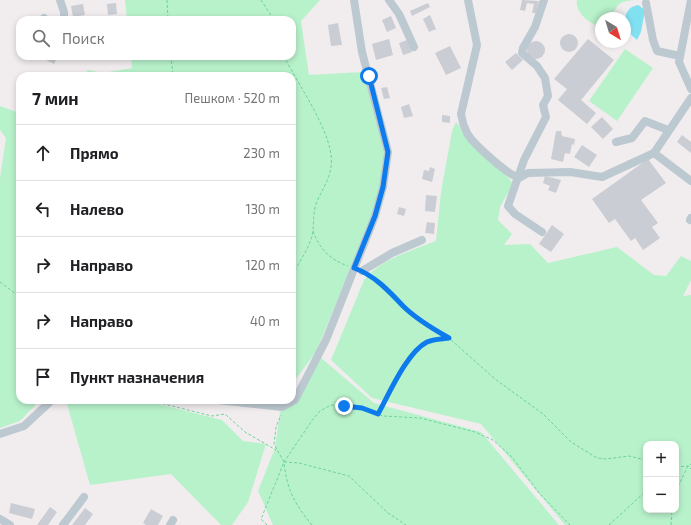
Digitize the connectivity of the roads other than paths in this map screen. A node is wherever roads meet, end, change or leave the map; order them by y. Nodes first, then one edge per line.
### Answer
1 (60, 0) edge
2 (354, 0) edge
3 (389, 0) edge
4 (468, 0) edge
5 (544, 0) edge
6 (691, 0) edge
7 (646, 3) dead end
8 (64, 16) edge
9 (414, 48) dead end
10 (680, 56) junction
11 (691, 89) edge
12 (691, 98) edge
13 (668, 130) junction
14 (616, 142) dead end
15 (654, 153) junction
16 (519, 178) junction
17 (691, 181) edge
18 (542, 232) dead end
19 (422, 240) dead end
20 (358, 269) junction
21 (296, 400) edge
22 (48, 404) edge
23 (255, 404) edge
24 (288, 404) edge
25 (0, 434) edge
26 (84, 497) dead end
27 (0, 519) edge
28 (10, 525) edge
29 (63, 525) edge

1 - 8 street
2 - 20 street
3 - 9 street
4 - 16 street
5 - 16 street
6 - 10 street
7 - 10 street
10 - 11 street
12 - 13 street
13 - 14 street
13 - 15 street
15 - 16 street
15 - 17 street
16 - 18 street
19 - 20 street
20 - 21 street
22 - 25 street
23 - 24 street
26 - 29 street
27 - 28 street

